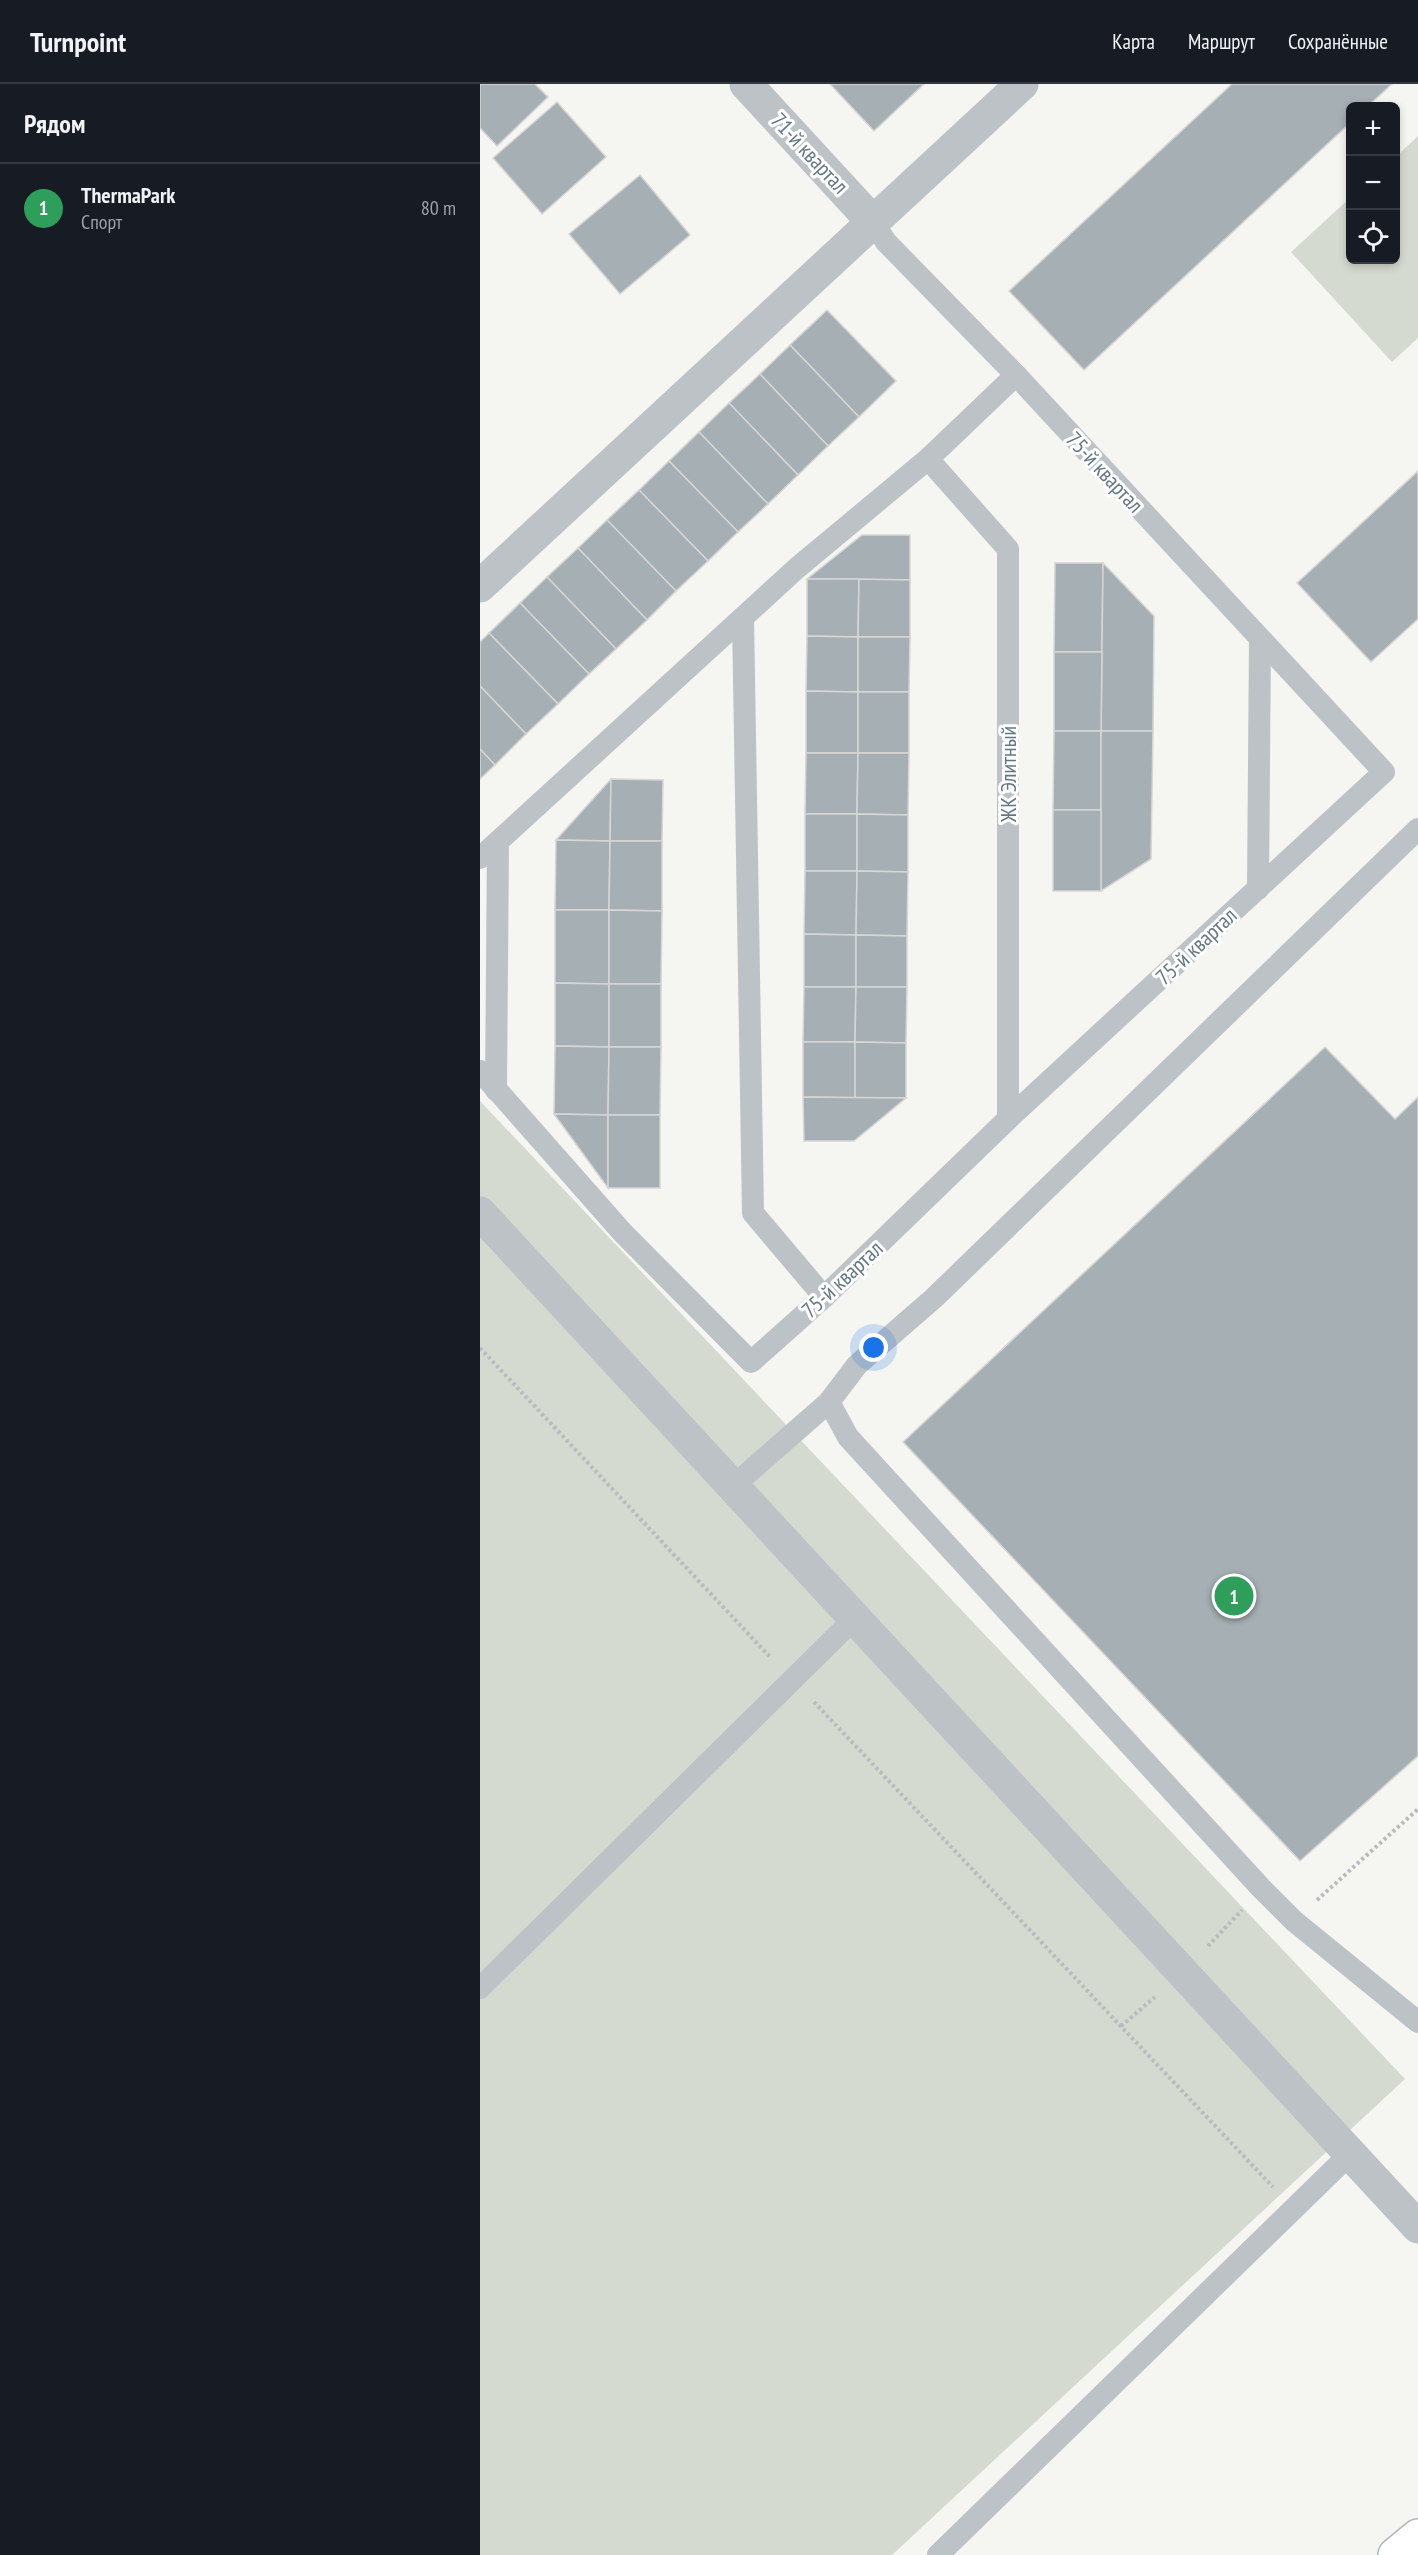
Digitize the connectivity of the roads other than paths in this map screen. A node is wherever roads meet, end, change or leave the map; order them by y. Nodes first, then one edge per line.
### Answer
1 (746, 84) edge
2 (1022, 84) edge
3 (873, 222) junction
4 (1016, 375) junction
5 (928, 459) junction
6 (480, 586) edge
7 (743, 618) junction
8 (1260, 639) junction
9 (1418, 829) edge
10 (498, 842) junction
11 (480, 858) edge
12 (1258, 889) junction
13 (480, 1071) edge
14 (496, 1090) junction
15 (1008, 1119) junction
16 (480, 1213) edge
17 (824, 1297) junction
18 (829, 1402) junction
19 (732, 1487) junction
20 (854, 1619) junction
21 (480, 1988) edge
22 (1418, 2022) edge
23 (1352, 2152) junction
24 (1418, 2227) edge
25 (1418, 2536) edge
26 (938, 2555) edge
27 (1395, 2555) edge

1 - 3 street, 71-й квартал
2 - 3 street
3 - 4 lane, 75-й квартал
3 - 6 street
4 - 5 lane
4 - 8 lane, 75-й квартал
5 - 7 lane
5 - 15 lane, ЖК Элитный
7 - 10 lane
7 - 17 lane
8 - 12 lane
8 - 12 lane, 75-й квартал
9 - 18 lane
10 - 11 lane
10 - 14 lane
12 - 15 lane, 75-й квартал
13 - 14 lane, 75-й квартал
14 - 17 lane, 75-й квартал
15 - 17 lane, 75-й квартал
16 - 19 street
18 - 19 lane
18 - 22 lane
19 - 20 street
20 - 21 lane
20 - 23 street
23 - 24 street
23 - 26 lane
25 - 27 street

